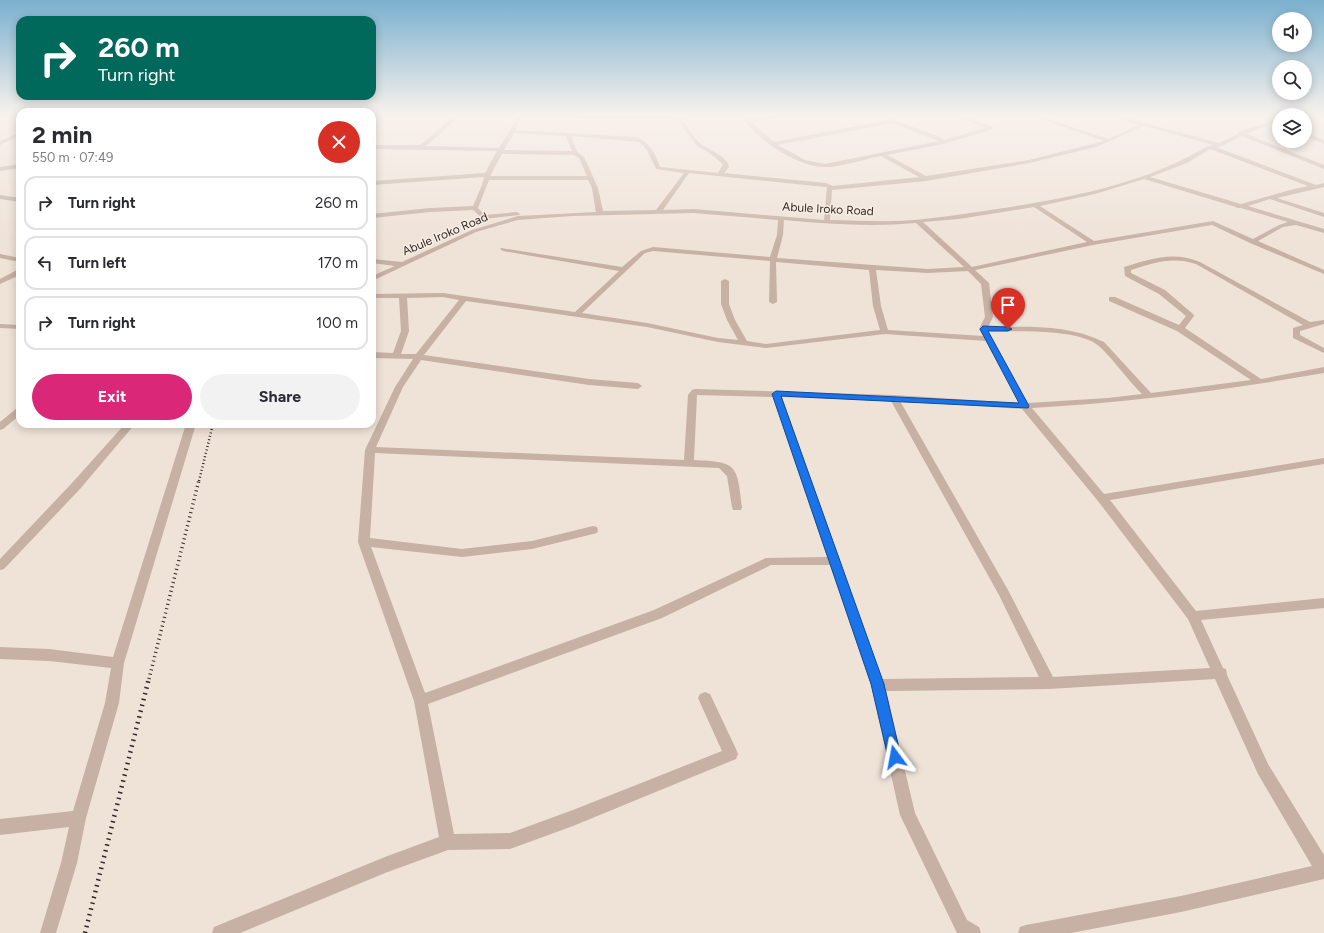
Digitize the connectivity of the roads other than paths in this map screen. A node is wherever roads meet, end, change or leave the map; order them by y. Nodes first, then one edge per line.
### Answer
1 (496, 159) edge
2 (583, 159) edge
3 (654, 159) edge
4 (719, 159) edge
5 (800, 159) edge
6 (860, 159) edge
7 (889, 159) edge
8 (1041, 159) edge
9 (1191, 159) edge
10 (1241, 159) edge
11 (1302, 159) edge
12 (16, 167) edge
13 (1324, 167) edge
14 (0, 169) edge
15 (688, 171) junction
16 (720, 174) junction
17 (487, 177) junction
18 (1144, 177) junction
19 (589, 178) junction
20 (926, 179) junction
21 (376, 183) edge
22 (1324, 185) edge
23 (1316, 187) junction
24 (829, 188) junction
25 (0, 197) edge
26 (1272, 198) junction
27 (16, 199) edge
28 (1035, 205) junction
29 (1238, 207) junction
30 (475, 208) junction
31 (658, 212) junction
32 (572, 214) junction
33 (600, 214) junction
34 (1324, 215) edge
35 (376, 216) edge
36 (781, 218) junction
37 (826, 222) junction
38 (919, 222) junction
39 (1295, 222) junction
40 (1324, 231) edge
41 (1252, 242) junction
42 (1093, 243) junction
43 (503, 249) dead end
44 (0, 256) edge
45 (16, 259) edge
46 (773, 259) junction
47 (376, 261) edge
48 (400, 264) junction
49 (872, 268) junction
50 (972, 269) junction
51 (625, 270) junction
52 (1324, 272) edge
53 (16, 274) edge
54 (376, 277) edge
55 (725, 281) dead end
56 (0, 282) edge
57 (404, 295) junction
58 (376, 296) edge
59 (464, 298) junction
60 (1112, 299) dead end
61 (773, 302) dead end
62 (577, 314) junction
63 (1324, 322) edge
64 (1309, 325) junction
65 (0, 326) edge
66 (16, 327) edge
67 (983, 329) junction
68 (1180, 329) junction
69 (885, 332) junction
70 (989, 339) junction
71 (744, 344) junction
72 (1324, 351) edge
73 (376, 355) edge
74 (396, 355) junction
75 (420, 357) junction
76 (1324, 370) edge
77 (1259, 382) junction
78 (638, 386) dead end
79 (776, 394) junction
80 (1148, 395) junction
81 (894, 398) junction
82 (1025, 406) junction
83 (16, 413) edge
84 (0, 427) edge
85 (127, 428) edge
86 (190, 428) edge
87 (370, 450) junction
88 (1324, 461) edge
89 (689, 463) junction
90 (1102, 498) junction
91 (737, 507) dead end
92 (593, 530) dead end
93 (364, 542) junction
94 (833, 561) junction
95 (0, 566) edge
96 (1324, 603) edge
97 (1193, 616) junction
98 (0, 653) edge
99 (118, 663) junction
100 (1221, 673) junction
101 (1049, 683) junction
102 (878, 684) junction
103 (705, 698) dead end
104 (421, 701) junction
105 (78, 818) junction
106 (0, 827) edge
107 (448, 842) junction
108 (1324, 871) edge
109 (48, 933) edge
110 (220, 933) edge
111 (973, 933) edge
112 (1026, 933) edge

1 - 17 street
2 - 19 street
3 - 15 street
4 - 16 street
5 - 6 street
7 - 20 street
8 - 20 street
9 - 18 street, Abule Iroko Road
10 - 23 street
11 - 13 street
12 - 14 street
15 - 16 street
15 - 31 street
16 - 24 street
17 - 19 street
17 - 21 street
17 - 30 street
18 - 28 street, Abule Iroko Road
18 - 29 street
19 - 33 street
20 - 24 street
22 - 23 street
23 - 26 street
24 - 37 street
25 - 27 street
26 - 29 street
26 - 34 street
28 - 38 street, Abule Iroko Road
28 - 42 street
29 - 39 street
30 - 32 street
30 - 35 street
31 - 33 street, Abule Iroko Road
31 - 36 street, Abule Iroko Road
32 - 33 street, Abule Iroko Road
32 - 48 street, Abule Iroko Road
36 - 37 street, Abule Iroko Road
36 - 46 street
37 - 38 street, Abule Iroko Road
38 - 50 street
39 - 40 street
39 - 41 street
41 - 42 street
41 - 52 street
42 - 50 street
43 - 51 street
44 - 45 street
46 - 49 street
46 - 51 street
46 - 61 street
47 - 48 street
48 - 54 street, Abule Iroko Road
49 - 50 street
49 - 69 street
50 - 67 street
51 - 62 street
53 - 56 street
55 - 71 street
57 - 58 street
57 - 59 street
57 - 74 street
59 - 62 street
59 - 75 street
60 - 68 street
62 - 71 street
63 - 64 street
64 - 68 street
64 - 72 street
65 - 66 street
67 - 70 street
67 - 80 street
68 - 77 street
69 - 70 street
69 - 71 street
70 - 82 street
73 - 74 street
74 - 75 street
75 - 78 street
75 - 87 street
76 - 77 street
77 - 80 street
79 - 81 street
79 - 89 street
79 - 94 street
80 - 82 street
81 - 82 street
81 - 101 street
82 - 90 street
83 - 84 street
85 - 95 street
86 - 99 street
87 - 89 street
87 - 93 street
88 - 90 street
89 - 91 street
90 - 97 street
92 - 93 street
93 - 104 street
94 - 102 street
94 - 104 street
96 - 97 street
97 - 100 street
98 - 99 street
99 - 105 street
100 - 101 street
100 - 108 street
101 - 102 street
102 - 111 street
103 - 107 street
104 - 107 street
105 - 106 street
105 - 109 street
107 - 110 street
108 - 112 street

